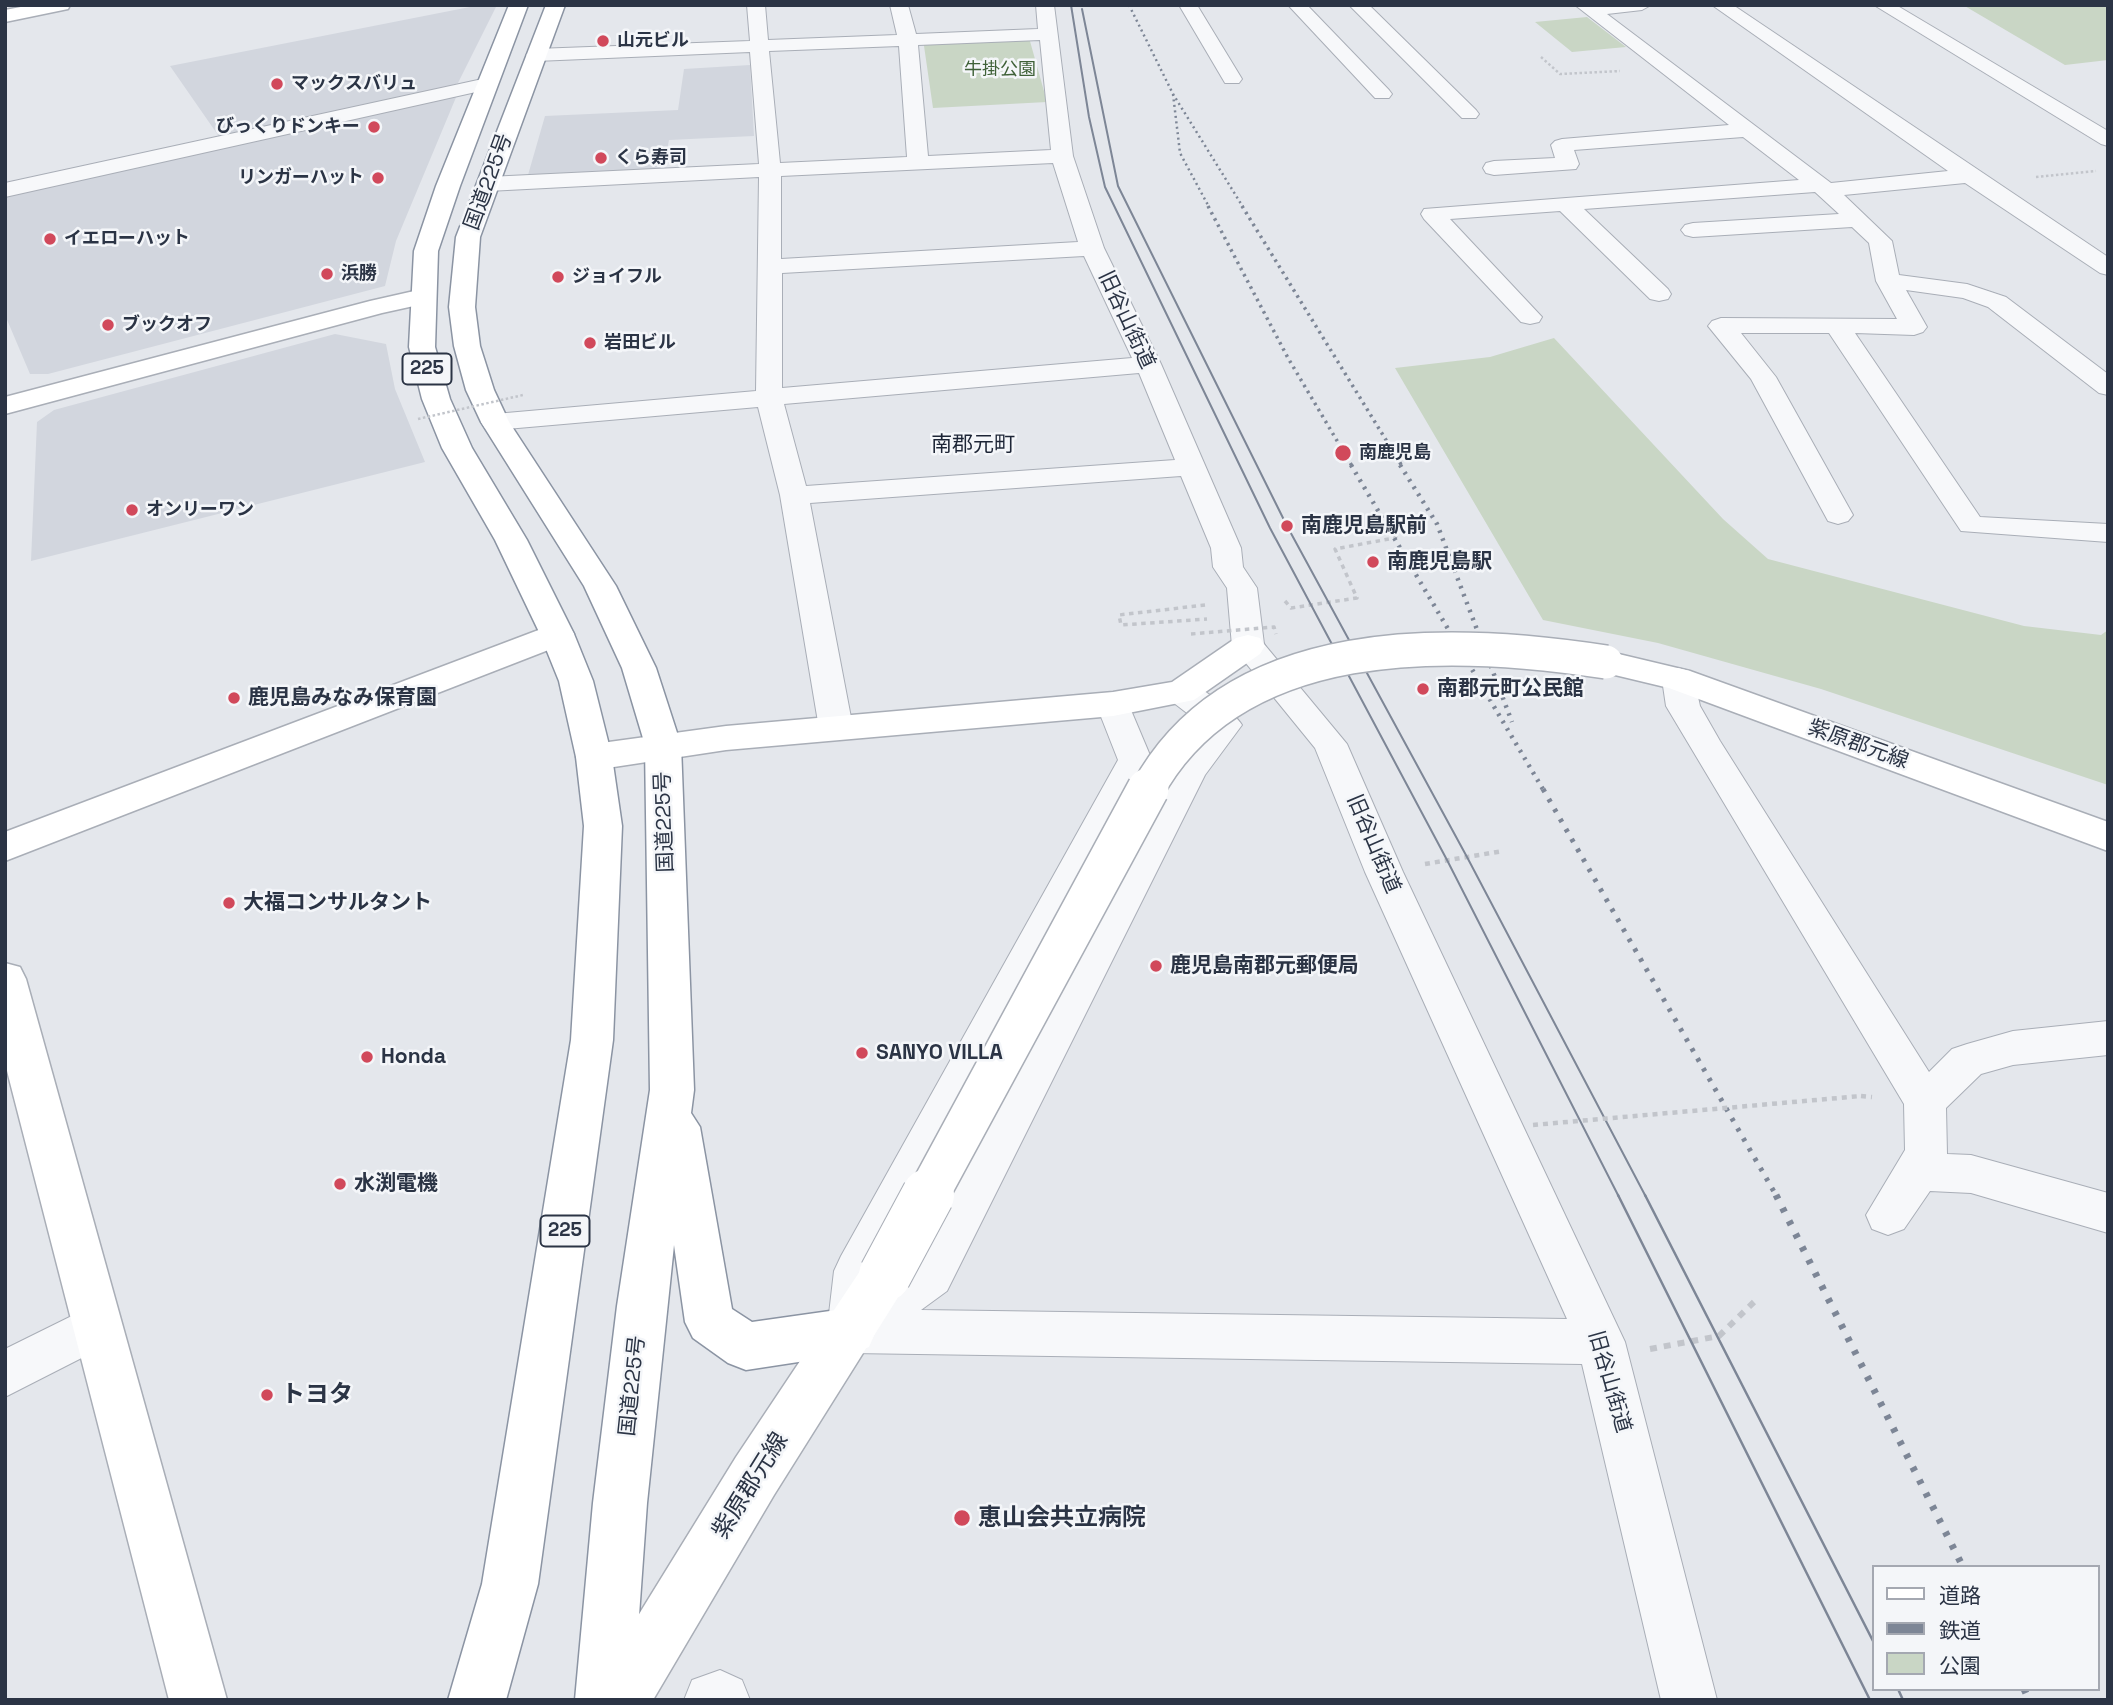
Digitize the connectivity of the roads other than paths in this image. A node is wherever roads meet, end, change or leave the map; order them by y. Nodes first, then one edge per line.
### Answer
1 (61, 5) edge
2 (519, 5) edge
3 (556, 5) edge
4 (756, 5) edge
5 (899, 5) edge
6 (1045, 5) edge
7 (1188, 5) edge
8 (1297, 5) edge
9 (1358, 5) edge
10 (1642, 5) edge
11 (1721, 5) edge
12 (1883, 5) edge
13 (1587, 7) edge
14 (5, 16) edge
15 (1048, 34) junction
16 (908, 39) junction
17 (759, 46) junction
18 (536, 55) junction
19 (1232, 79) dead end
20 (487, 84) junction
21 (1382, 94) dead end
22 (1469, 114) dead end
23 (1750, 130) junction
24 (2108, 140) edge
25 (1062, 156) junction
26 (918, 163) junction
27 (1494, 168) dead end
28 (770, 170) junction
29 (1974, 179) junction
30 (488, 184) junction
31 (1822, 187) junction
32 (5, 190) edge
33 (1565, 204) junction
34 (1858, 220) junction
35 (1693, 230) dead end
36 (1092, 248) junction
37 (770, 267) junction
38 (2108, 268) edge
39 (1888, 281) junction
40 (1659, 294) dead end
41 (423, 297) junction
42 (1530, 317) dead end
43 (1837, 325) junction
44 (1148, 364) junction
45 (2108, 387) edge
46 (769, 397) junction
47 (5, 407) edge
48 (495, 422) junction
49 (1192, 467) junction
50 (794, 495) junction
51 (1838, 515) dead end
52 (2108, 533) edge
53 (557, 635) junction
54 (1263, 642) junction
55 (1678, 679) junction
56 (1182, 692) junction
57 (1113, 704) junction
58 (836, 728) junction
59 (663, 745) junction
60 (594, 757) junction
61 (2108, 837) edge
62 (5, 847) edge
63 (5, 979) edge
64 (1007, 994) junction
65 (1064, 1015) junction
66 (2108, 1038) edge
67 (672, 1090) junction
68 (1925, 1102) junction
69 (1919, 1171) junction
70 (2108, 1213) edge
71 (1888, 1215) dead end
72 (96, 1326) junction
73 (851, 1331) junction
74 (1603, 1350) junction
75 (5, 1374) edge
76 (198, 1700) edge
77 (477, 1700) edge
78 (604, 1700) edge
79 (620, 1700) edge
80 (712, 1700) edge
81 (722, 1700) edge
82 (1689, 1700) edge

1 - 14 main road
2 - 20 main road, 国道225号 / 225
3 - 18 main road, 国道225号 / 225
4 - 17 street
5 - 16 street
6 - 15 street, 旧谷山街道
7 - 19 street
8 - 21 street
9 - 22 street
10 - 13 street
11 - 29 street
12 - 24 street
13 - 23 street
15 - 16 street
15 - 25 street, 旧谷山街道
16 - 17 street
16 - 26 street
17 - 18 street
17 - 28 street
18 - 30 main road, 国道225号 / 225
20 - 32 street
20 - 41 main road, 国道225号 / 225
23 - 27 street
23 - 31 street
25 - 26 street
25 - 36 street, 旧谷山街道
26 - 28 street
28 - 30 street
28 - 37 street
29 - 31 street
29 - 38 street
30 - 48 main road, 国道225号 / 225
31 - 33 street
31 - 34 street
33 - 40 street
33 - 42 street
34 - 35 street
34 - 39 street
36 - 37 street
36 - 44 street, 旧谷山街道
37 - 46 street
39 - 43 street
39 - 45 street
41 - 47 main road
41 - 53 main road, 国道225号 / 225
43 - 51 street
43 - 52 street
44 - 46 street
44 - 49 street, 旧谷山街道
46 - 48 street
46 - 50 street
48 - 59 main road, 国道225号 / 225
49 - 50 street
49 - 54 street, 旧谷山街道
50 - 58 street
53 - 60 main road, 国道225号 / 225
53 - 62 main road
54 - 56 main road
54 - 74 street, 旧谷山街道
55 - 61 main road, 紫原郡元線
55 - 68 street
55 - 73 main road, 紫原郡元線, bridge
56 - 57 main road
56 - 65 street
57 - 58 main road
57 - 64 street
58 - 59 main road
59 - 60 main road
59 - 67 main road, 国道225号 / 225
60 - 77 main road, 国道225号 / 225
63 - 72 main road
64 - 65 street
64 - 73 street
65 - 73 street
66 - 68 street
67 - 73 main road, 225
67 - 78 main road, 国道225号 / 225
68 - 69 street
69 - 70 street
69 - 71 street
72 - 75 street
72 - 76 main road
73 - 74 street
73 - 79 main road, 紫原郡元線
74 - 82 street, 旧谷山街道
80 - 81 street

